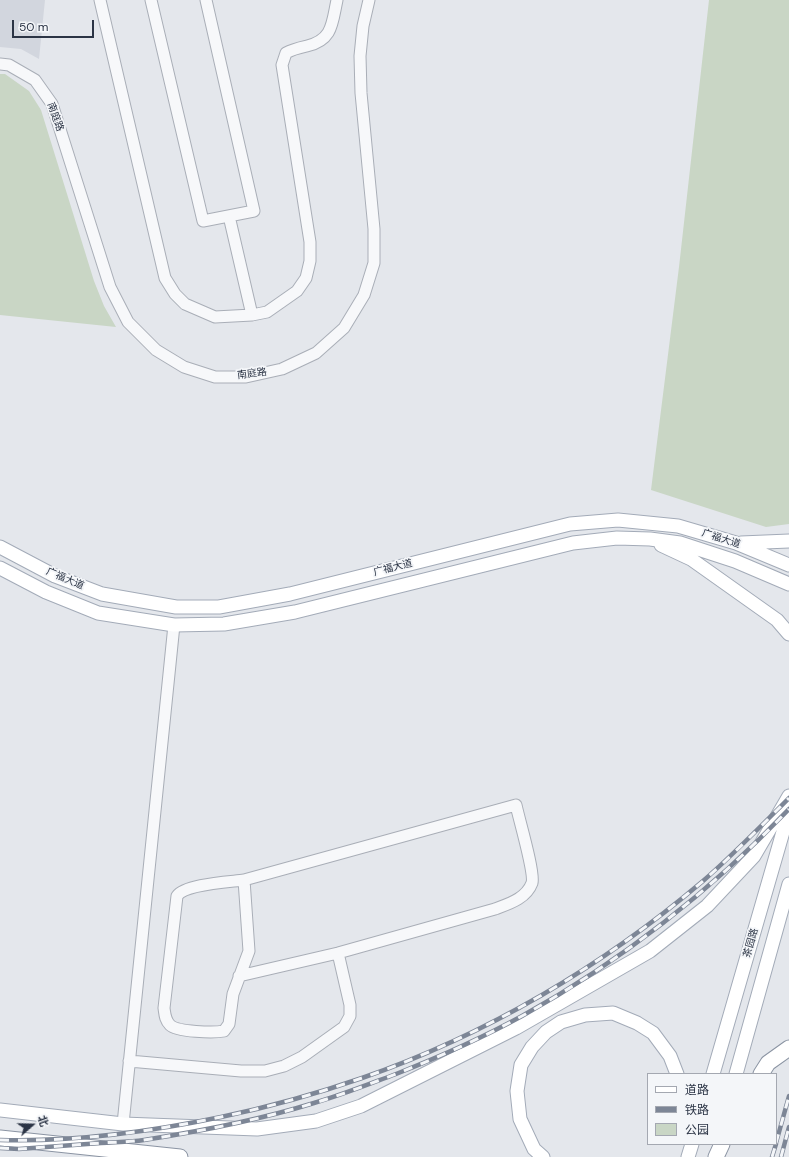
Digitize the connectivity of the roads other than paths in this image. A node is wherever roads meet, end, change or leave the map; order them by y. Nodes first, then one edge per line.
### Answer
1 (100, 0) edge
2 (151, 0) edge
3 (206, 0) edge
4 (337, 0) edge
5 (369, 0) edge
6 (0, 64) edge
7 (229, 216) junction
8 (252, 315) junction
9 (650, 539) junction
10 (789, 541) edge
11 (736, 543) junction
12 (0, 546) edge
13 (789, 565) edge
14 (0, 568) edge
15 (789, 584) edge
16 (174, 625) junction
17 (789, 634) edge
18 (789, 796) edge
19 (789, 811) edge
20 (244, 880) junction
21 (789, 884) edge
22 (338, 953) junction
23 (239, 976) junction
24 (789, 1048) edge
25 (130, 1061) junction
26 (678, 1073) edge
27 (713, 1073) edge
28 (736, 1073) edge
29 (762, 1073) edge
30 (0, 1110) edge
31 (123, 1124) junction
32 (0, 1138) edge
33 (682, 1145) edge
34 (692, 1145) edge
35 (716, 1145) edge
36 (722, 1145) edge
37 (180, 1157) edge
38 (543, 1157) edge
39 (682, 1157) edge
40 (688, 1157) edge
41 (713, 1157) edge
42 (716, 1157) edge

1 - 8 street
2 - 7 street
3 - 7 street
4 - 8 street
5 - 6 street, 南庭路
7 - 8 street
9 - 15 main road, 广福大道
9 - 16 main road, 广福大道
9 - 17 main road
10 - 11 main road
11 - 12 main road, 广福大道
11 - 13 main road, 广福大道
14 - 16 main road, 广福大道
16 - 25 street
18 - 31 main road
19 - 27 main road, 茶园路
20 - 22 street
20 - 23 street
20 - 23 street
21 - 28 main road, 茶园路
22 - 23 street
22 - 25 street
24 - 29 highway
25 - 31 street
26 - 38 main road
30 - 31 main road
32 - 37 highway
33 - 39 main road
34 - 40 main road
35 - 41 main road
36 - 42 highway

